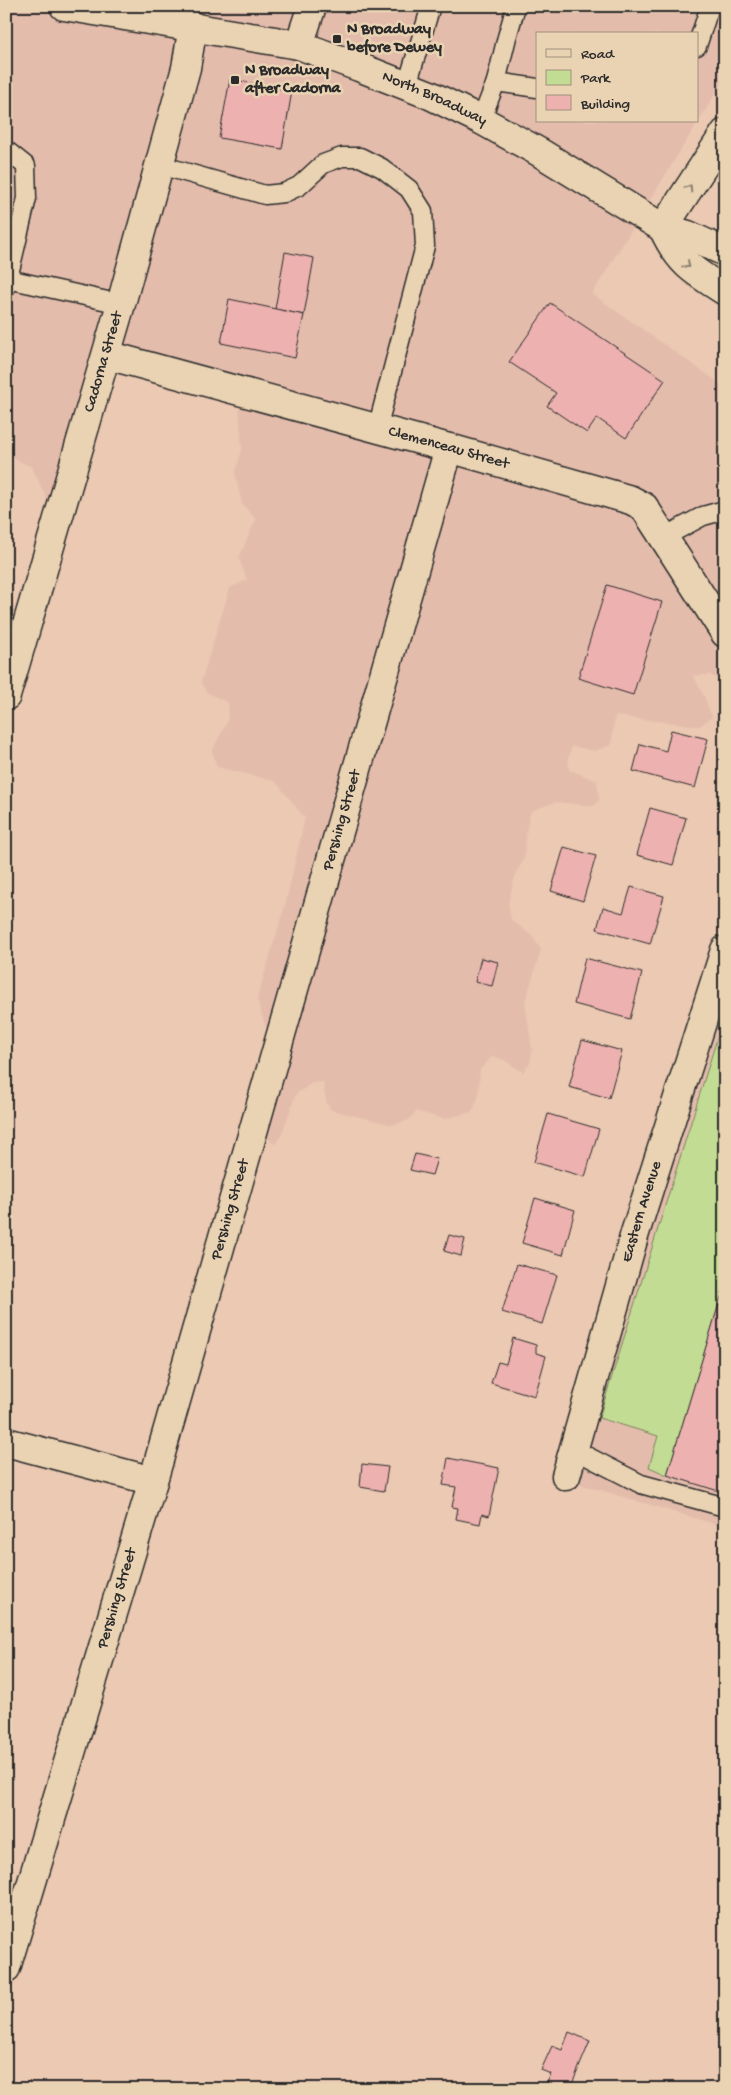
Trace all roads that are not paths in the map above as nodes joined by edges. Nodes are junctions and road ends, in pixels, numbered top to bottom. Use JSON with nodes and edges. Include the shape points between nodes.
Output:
{"nodes":[{"id":1,"x":64,"y":6,"type":"edge"},
{"id":2,"x":312,"y":6,"type":"edge"},
{"id":3,"x":431,"y":6,"type":"edge"},
{"id":4,"x":516,"y":6,"type":"edge"},
{"id":5,"x":710,"y":6,"type":"edge"},
{"id":6,"x":108,"y":10,"type":"edge"},
{"id":7,"x":193,"y":26,"type":"junction"},
{"id":8,"x":698,"y":43,"type":"edge"},
{"id":9,"x":299,"y":45,"type":"junction"},
{"id":10,"x":496,"y":82,"type":"junction"},
{"id":11,"x":407,"y":85,"type":"junction"},
{"id":12,"x":536,"y":88,"type":"edge"},
{"id":13,"x":481,"y":120,"type":"junction"},
{"id":14,"x":725,"y":133,"type":"edge"},
{"id":15,"x":6,"y":150,"type":"edge"},
{"id":16,"x":160,"y":165,"type":"junction"},
{"id":17,"x":663,"y":228,"type":"junction"},
{"id":18,"x":725,"y":252,"type":"edge"},
{"id":19,"x":7,"y":283,"type":"edge"},
{"id":20,"x":725,"y":291,"type":"edge"},
{"id":21,"x":121,"y":304,"type":"junction"},
{"id":22,"x":107,"y":355,"type":"junction"},
{"id":23,"x":377,"y":429,"type":"junction"},
{"id":24,"x":449,"y":448,"type":"junction"},
{"id":25,"x":725,"y":510,"type":"edge"},
{"id":26,"x":664,"y":538,"type":"junction"},
{"id":27,"x":725,"y":633,"type":"edge"},
{"id":28,"x":6,"y":696,"type":"edge"},
{"id":29,"x":725,"y":950,"type":"edge"},
{"id":30,"x":6,"y":1442,"type":"edge"},
{"id":31,"x":575,"y":1450,"type":"junction"},
{"id":32,"x":566,"y":1476,"type":"dead end"},
{"id":33,"x":153,"y":1481,"type":"junction"},
{"id":34,"x":725,"y":1506,"type":"edge"},
{"id":35,"x":6,"y":1968,"type":"edge"}],
"edges":[{"from":1,"to":6,"type":"street","name":"North Broadway"},
{"from":2,"to":9,"type":"street"},
{"from":3,"to":11,"type":"lane"},
{"from":4,"to":10,"type":"lane"},
{"from":5,"to":8,"type":"lane"},
{"from":6,"to":7,"type":"street","name":"North Broadway"},
{"from":7,"to":9,"type":"street","name":"North Broadway"},
{"from":7,"to":16,"type":"street","name":"Cadorna Street","via":[[186,68]]},
{"from":9,"to":11,"type":"street","name":"North Broadway"},
{"from":10,"to":12,"type":"lane"},
{"from":10,"to":13,"type":"lane"},
{"from":11,"to":13,"type":"street","name":"North Broadway"},
{"from":13,"to":17,"type":"street","name":"North Broadway"},
{"from":17,"to":14,"type":"street","one_way":true},
{"from":15,"to":19,"type":"lane","via":[[26,166],[27,198]]},
{"from":16,"to":21,"type":"street","name":"Cadorna Street"},
{"from":16,"to":23,"type":"lane","via":[[264,195],[299,186],[323,164],[342,157],[360,157],[409,188],[423,212],[425,246]]},
{"from":17,"to":18,"type":"street","name":"North Broadway"},
{"from":17,"to":20,"type":"street","one_way":true,"via":[[685,264]]},
{"from":19,"to":21,"type":"lane"},
{"from":21,"to":22,"type":"street","name":"Cadorna Street"},
{"from":22,"to":23,"type":"street","name":"Clemenceau Street"},
{"from":22,"to":28,"type":"street","name":"Cadorna Street"},
{"from":23,"to":24,"type":"street","name":"Clemenceau Street"},
{"from":24,"to":26,"type":"street","name":"Clemenceau Street","via":[[631,500],[644,507]]},
{"from":24,"to":33,"type":"street","name":"Pershing Street"},
{"from":25,"to":26,"type":"lane","via":[[703,516]]},
{"from":26,"to":27,"type":"street","name":"Clemenceau Street"},
{"from":29,"to":31,"type":"street","name":"Eastern Avenue","via":[[635,1233]]},
{"from":30,"to":33,"type":"street"},
{"from":31,"to":32,"type":"street","name":"Eastern Avenue"},
{"from":31,"to":34,"type":"lane","via":[[641,1484]]},
{"from":33,"to":35,"type":"street","name":"Pershing Street"}]}
